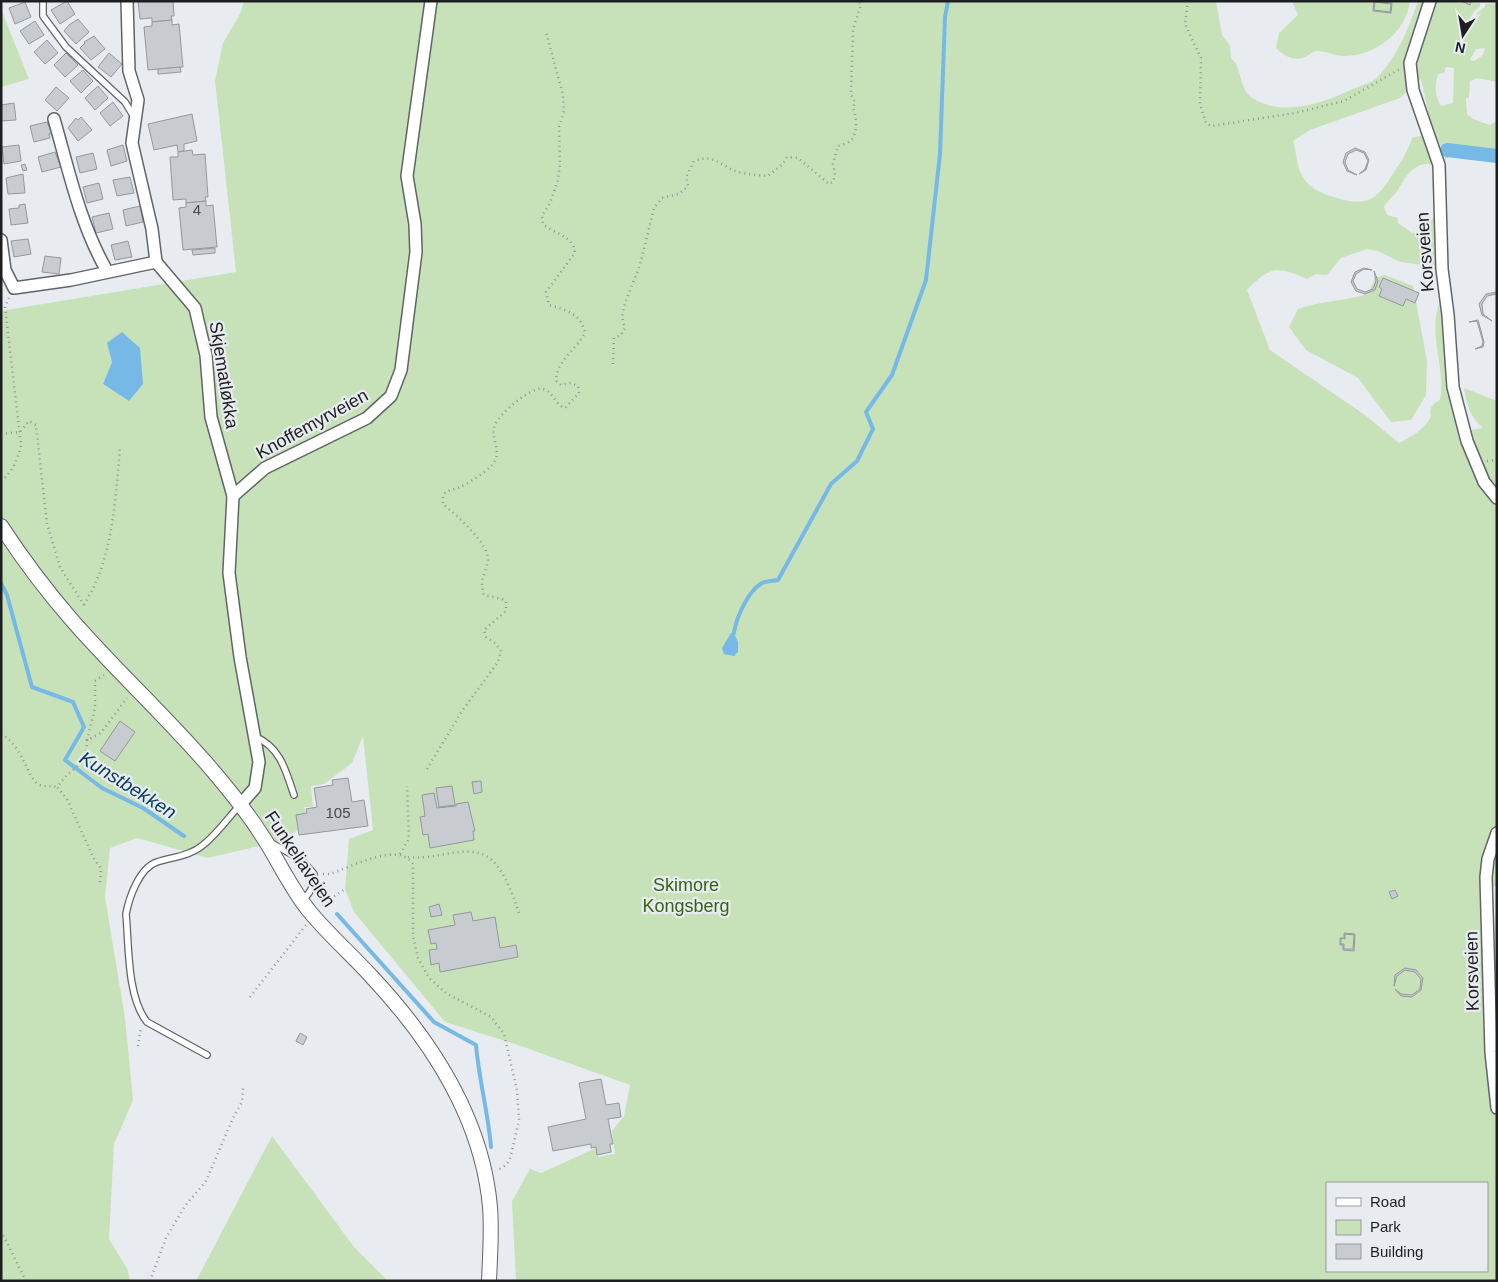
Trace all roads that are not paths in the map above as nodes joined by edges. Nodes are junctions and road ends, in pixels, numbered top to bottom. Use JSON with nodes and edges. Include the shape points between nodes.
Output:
{"nodes":[{"id":1,"x":43,"y":1,"type":"edge"},
{"id":2,"x":127,"y":1,"type":"edge"},
{"id":3,"x":431,"y":1,"type":"edge"},
{"id":4,"x":1430,"y":1,"type":"edge"},
{"id":5,"x":54,"y":119,"type":"dead end"},
{"id":6,"x":136,"y":121,"type":"junction"},
{"id":7,"x":1,"y":240,"type":"edge"},
{"id":8,"x":156,"y":262,"type":"junction"},
{"id":9,"x":107,"y":271,"type":"junction"},
{"id":10,"x":233,"y":496,"type":"junction"},
{"id":11,"x":1497,"y":498,"type":"edge"},
{"id":12,"x":1,"y":526,"type":"edge"},
{"id":13,"x":256,"y":737,"type":"junction"},
{"id":14,"x":294,"y":795,"type":"dead end"},
{"id":15,"x":240,"y":805,"type":"junction"},
{"id":16,"x":1497,"y":833,"type":"edge"},
{"id":17,"x":262,"y":834,"type":"junction"},
{"id":18,"x":302,"y":901,"type":"junction"},
{"id":19,"x":207,"y":1055,"type":"dead end"},
{"id":20,"x":1497,"y":1108,"type":"edge"},
{"id":21,"x":489,"y":1281,"type":"edge"}],
"edges":[{"from":1,"to":6,"type":"lane","via":[[43,16],[66,47],[125,102]]},
{"from":2,"to":6,"type":"street","via":[[129,70],[138,100]]},
{"from":3,"to":10,"type":"street","name":"Knoffemyrveien","via":[[406,176],[415,224],[416,252],[400,370],[391,396],[367,418],[265,468]]},
{"from":4,"to":11,"type":"street","name":"Korsveien","via":[[1410,63],[1413,90],[1439,165],[1442,269],[1453,387],[1467,441],[1484,482]]},
{"from":5,"to":9,"type":"street","via":[[81,217]]},
{"from":6,"to":8,"type":"street","via":[[132,142],[152,229]]},
{"from":7,"to":9,"type":"street","via":[[4,270],[14,288]]},
{"from":8,"to":9,"type":"street"},
{"from":8,"to":10,"type":"street","name":"Skjematløkka","via":[[195,308],[206,354],[211,417]]},
{"from":10,"to":13,"type":"street","via":[[229,573],[240,657]]},
{"from":12,"to":15,"type":"street","name":"Funkeliaveien","via":[[44,587],[115,667],[189,742]]},
{"from":13,"to":14,"type":"lane","via":[[266,742],[284,764]]},
{"from":13,"to":15,"type":"street","via":[[257,782]]},
{"from":15,"to":17,"type":"street","name":"Funkeliaveien"},
{"from":15,"to":19,"type":"lane","via":[[203,845],[186,855],[154,863],[142,875],[128,902],[126,914],[134,994],[140,1013],[147,1022]]},
{"from":16,"to":20,"type":"street","name":"Korsveien","via":[[1486,876],[1491,1052]]},
{"from":17,"to":18,"type":"street","name":"Funkeliaveien"},
{"from":17,"to":18,"type":"lane","via":[[278,848],[302,860],[314,874],[314,884]]},
{"from":18,"to":21,"type":"street","name":"Funkeliaveien","via":[[425,1039],[462,1105],[484,1172],[490,1206]]}]}
